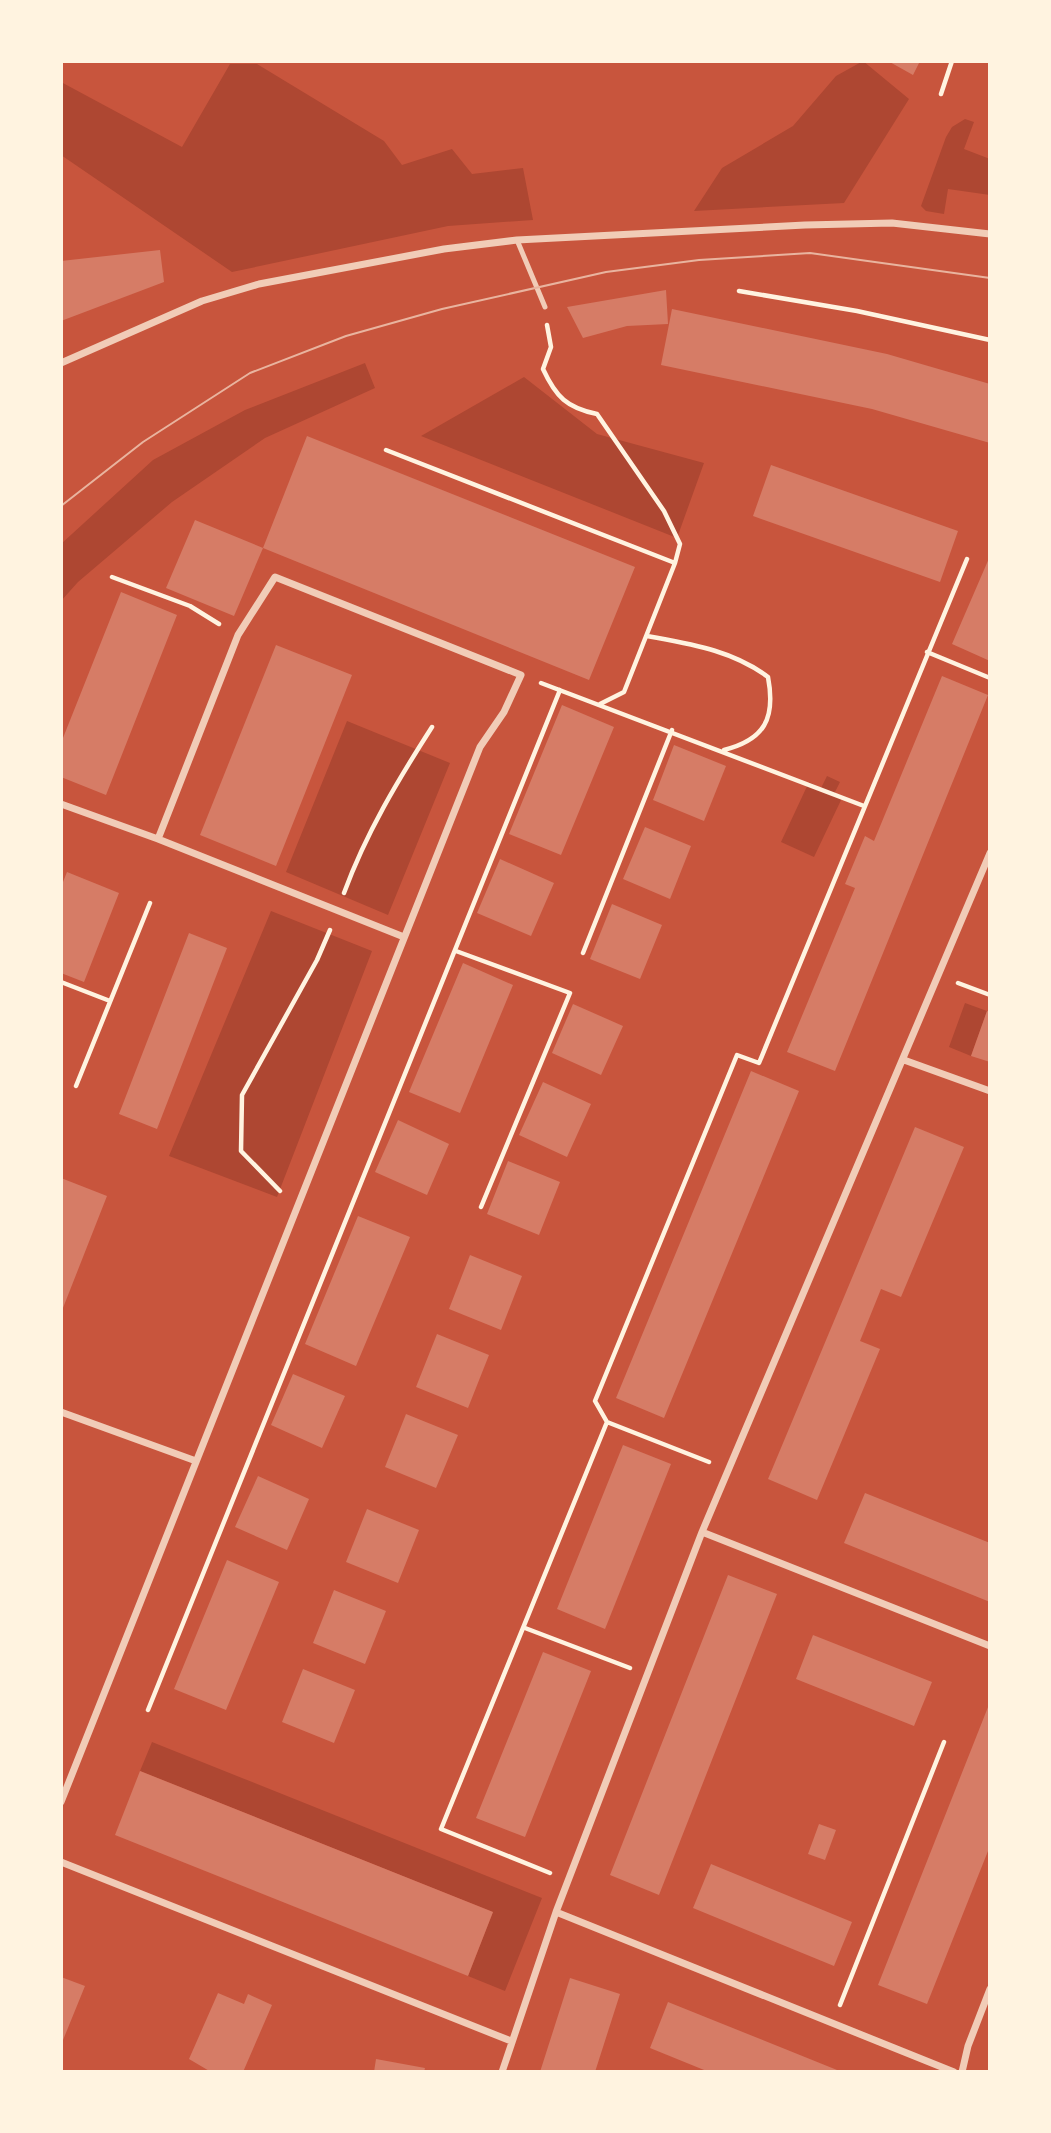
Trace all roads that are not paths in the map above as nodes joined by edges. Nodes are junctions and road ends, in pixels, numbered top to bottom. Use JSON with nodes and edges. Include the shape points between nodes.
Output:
{"nodes":[{"id":1,"x":990,"y":234,"type":"edge"},
{"id":2,"x":517,"y":240,"type":"junction"},
{"id":3,"x":545,"y":307,"type":"road end"},
{"id":4,"x":61,"y":363,"type":"edge"},
{"id":5,"x":61,"y":804,"type":"edge"},
{"id":6,"x":158,"y":839,"type":"junction"},
{"id":7,"x":990,"y":853,"type":"edge"},
{"id":8,"x":404,"y":937,"type":"junction"},
{"id":9,"x":904,"y":1060,"type":"junction"},
{"id":10,"x":990,"y":1091,"type":"edge"},
{"id":11,"x":61,"y":1412,"type":"edge"},
{"id":12,"x":197,"y":1461,"type":"junction"},
{"id":13,"x":702,"y":1532,"type":"junction"},
{"id":14,"x":990,"y":1646,"type":"edge"},
{"id":15,"x":61,"y":1802,"type":"edge"},
{"id":16,"x":61,"y":1861,"type":"edge"},
{"id":17,"x":556,"y":1912,"type":"junction"},
{"id":18,"x":990,"y":1989,"type":"edge"},
{"id":19,"x":511,"y":2041,"type":"junction"},
{"id":20,"x":502,"y":2072,"type":"edge"},
{"id":21,"x":954,"y":2072,"type":"edge"},
{"id":22,"x":962,"y":2072,"type":"edge"}],
"edges":[{"from":1,"to":2,"type":"street","via":[[892,223]]},
{"from":2,"to":3,"type":"lane"},
{"from":2,"to":4,"type":"street","via":[[443,249],[259,284],[202,301]]},
{"from":5,"to":6,"type":"street"},
{"from":6,"to":8,"type":"street"},
{"from":6,"to":8,"type":"street","via":[[238,635],[275,577],[521,675],[504,712],[480,747]]},
{"from":7,"to":9,"type":"street"},
{"from":8,"to":12,"type":"street"},
{"from":9,"to":10,"type":"street"},
{"from":9,"to":13,"type":"street"},
{"from":11,"to":12,"type":"street"},
{"from":12,"to":15,"type":"street"},
{"from":13,"to":14,"type":"street"},
{"from":13,"to":17,"type":"street"},
{"from":16,"to":19,"type":"street"},
{"from":17,"to":19,"type":"street"},
{"from":17,"to":21,"type":"street"},
{"from":18,"to":22,"type":"street"},
{"from":19,"to":20,"type":"street"}]}
